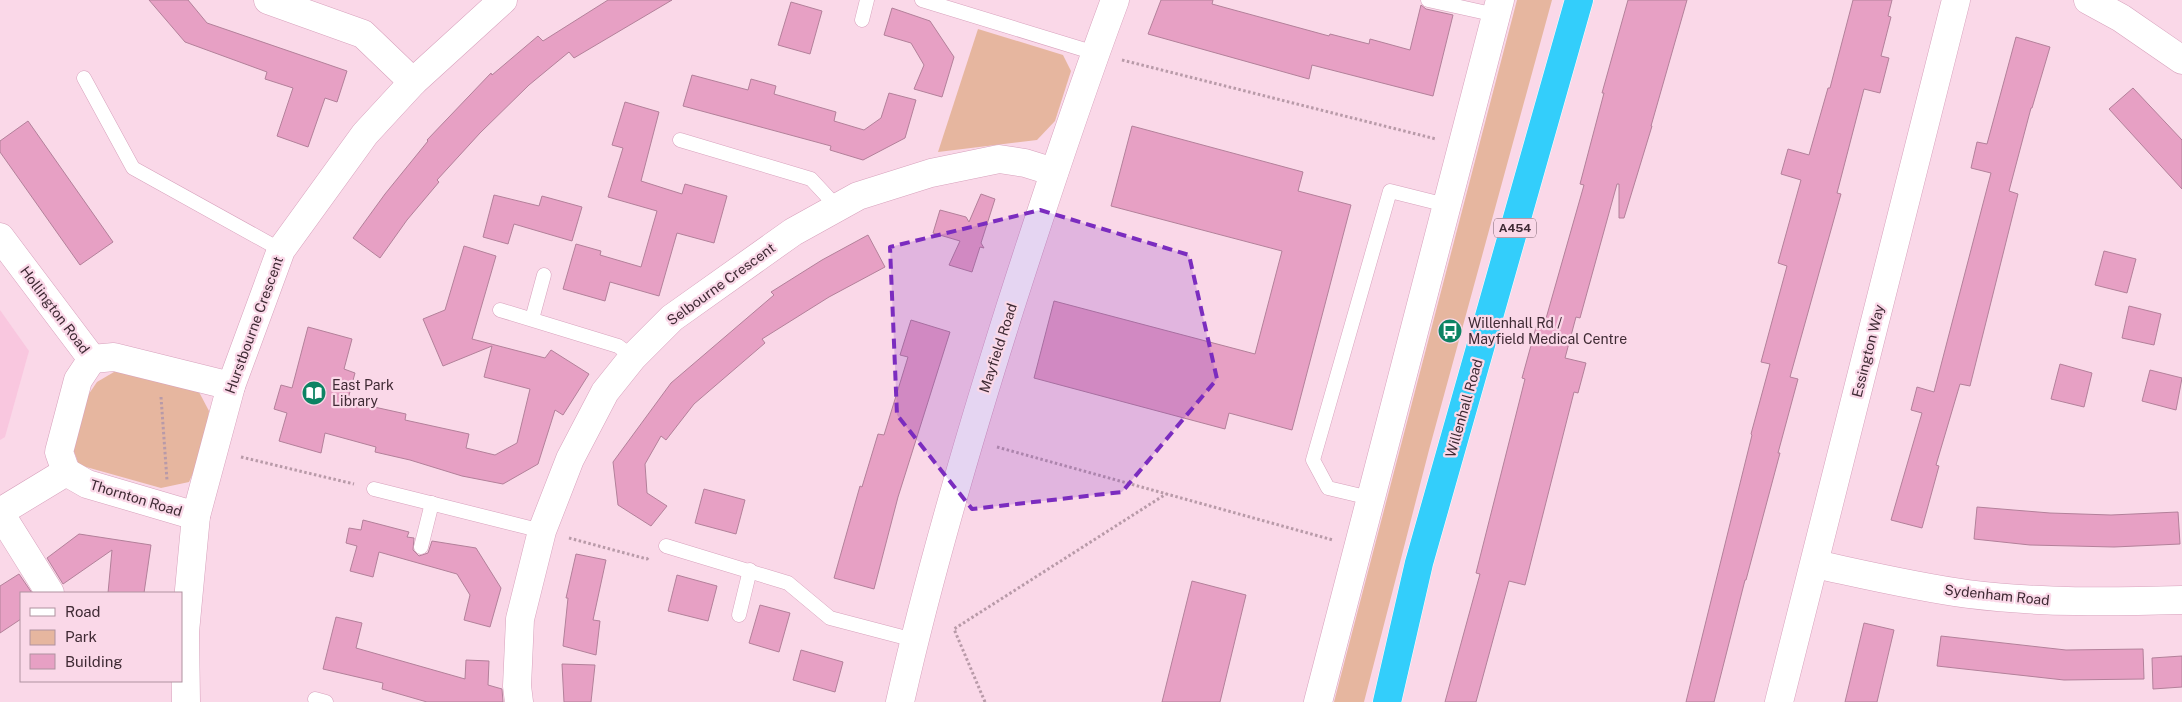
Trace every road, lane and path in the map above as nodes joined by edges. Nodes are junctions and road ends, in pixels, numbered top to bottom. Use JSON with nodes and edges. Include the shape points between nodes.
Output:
{"nodes":[{"id":1,"x":268,"y":0,"type":"edge"},
{"id":2,"x":503,"y":0,"type":"edge"},
{"id":3,"x":867,"y":0,"type":"edge"},
{"id":4,"x":922,"y":0,"type":"edge"},
{"id":5,"x":1115,"y":0,"type":"edge"},
{"id":6,"x":1428,"y":0,"type":"edge"},
{"id":7,"x":1579,"y":0,"type":"edge"},
{"id":8,"x":1956,"y":0,"type":"edge"},
{"id":9,"x":2088,"y":0,"type":"edge"},
{"id":10,"x":1498,"y":8,"type":"edge"},
{"id":11,"x":862,"y":20,"type":"dead end"},
{"id":12,"x":1095,"y":53,"type":"junction"},
{"id":13,"x":2182,"y":60,"type":"edge"},
{"id":14,"x":84,"y":78,"type":"dead end"},
{"id":15,"x":413,"y":82,"type":"junction"},
{"id":16,"x":680,"y":140,"type":"dead end"},
{"id":17,"x":1461,"y":145,"type":"junction"},
{"id":18,"x":1054,"y":172,"type":"junction"},
{"id":19,"x":1446,"y":205,"type":"junction"},
{"id":20,"x":837,"y":208,"type":"junction"},
{"id":21,"x":0,"y":237,"type":"edge"},
{"id":22,"x":281,"y":250,"type":"junction"},
{"id":23,"x":544,"y":275,"type":"dead end"},
{"id":24,"x":500,"y":310,"type":"dead end"},
{"id":25,"x":532,"y":319,"type":"junction"},
{"id":26,"x":633,"y":357,"type":"junction"},
{"id":27,"x":92,"y":359,"type":"junction"},
{"id":28,"x":159,"y":368,"type":"junction"},
{"id":29,"x":230,"y":386,"type":"junction"},
{"id":30,"x":969,"y":440,"type":"junction"},
{"id":31,"x":214,"y":451,"type":"junction"},
{"id":32,"x":66,"y":472,"type":"junction"},
{"id":33,"x":374,"y":489,"type":"joint"},
{"id":34,"x":1167,"y":493,"type":"junction"},
{"id":35,"x":1370,"y":498,"type":"junction"},
{"id":36,"x":432,"y":503,"type":"junction"},
{"id":37,"x":169,"y":508,"type":"junction"},
{"id":38,"x":0,"y":512,"type":"edge"},
{"id":39,"x":196,"y":516,"type":"junction"},
{"id":40,"x":542,"y":531,"type":"junction"},
{"id":41,"x":666,"y":546,"type":"joint"},
{"id":42,"x":1358,"y":546,"type":"junction"},
{"id":43,"x":421,"y":547,"type":"dead end"},
{"id":44,"x":1814,"y":564,"type":"junction"},
{"id":45,"x":750,"y":570,"type":"junction"},
{"id":46,"x":49,"y":592,"type":"edge"},
{"id":47,"x":2182,"y":600,"type":"edge"},
{"id":48,"x":739,"y":615,"type":"dead end"},
{"id":49,"x":914,"y":640,"type":"junction"},
{"id":50,"x":186,"y":702,"type":"edge"},
{"id":51,"x":519,"y":702,"type":"edge"},
{"id":52,"x":900,"y":702,"type":"edge"},
{"id":53,"x":985,"y":702,"type":"edge"},
{"id":54,"x":1318,"y":702,"type":"edge"},
{"id":55,"x":1387,"y":702,"type":"edge"},
{"id":56,"x":1779,"y":702,"type":"edge"}],
"edges":[{"from":1,"to":15,"type":"street","via":[[363,34]]},
{"from":2,"to":15,"type":"street","name":"Hurstbourne Crescent"},
{"from":3,"to":11,"type":"lane"},
{"from":4,"to":12,"type":"lane"},
{"from":5,"to":12,"type":"street","name":"Mayfield Road"},
{"from":6,"to":10,"type":"lane"},
{"from":7,"to":55,"type":"highway","name":"Willenhall Road","number":"A454","via":[[1419,563]]},
{"from":8,"to":44,"type":"street","name":"Essington Way"},
{"from":9,"to":13,"type":"street","via":[[2121,18]]},
{"from":10,"to":17,"type":"street"},
{"from":12,"to":17,"type":"path"},
{"from":12,"to":18,"type":"street","name":"Mayfield Road"},
{"from":14,"to":22,"type":"lane","via":[[133,168]]},
{"from":15,"to":22,"type":"street","name":"Hurstbourne Crescent","via":[[365,134]]},
{"from":16,"to":20,"type":"lane","via":[[811,179]]},
{"from":17,"to":19,"type":"street"},
{"from":18,"to":20,"type":"street","name":"Selbourne Crescent","via":[[1000,159],[931,173],[858,196]]},
{"from":18,"to":30,"type":"street","name":"Mayfield Road"},
{"from":19,"to":35,"type":"street"},
{"from":19,"to":35,"type":"lane","via":[[1390,191],[1314,460],[1328,488]]},
{"from":20,"to":26,"type":"street","name":"Selbourne Crescent","via":[[792,232],[672,318]]},
{"from":21,"to":27,"type":"street","name":"Hollington Road"},
{"from":22,"to":29,"type":"street","name":"Hurstbourne Crescent"},
{"from":23,"to":25,"type":"lane"},
{"from":24,"to":25,"type":"lane"},
{"from":25,"to":26,"type":"lane","via":[[618,346]]},
{"from":26,"to":40,"type":"street","name":"Selbourne Crescent","via":[[605,392],[570,459]]},
{"from":27,"to":28,"type":"street","name":"Hollington Road","via":[[114,357]]},
{"from":27,"to":32,"type":"street","name":"Hollington Road","via":[[78,380],[60,452]]},
{"from":28,"to":29,"type":"street","name":"Hollington Road"},
{"from":28,"to":37,"type":"path"},
{"from":29,"to":31,"type":"street","name":"Hurstbourne Crescent"},
{"from":30,"to":34,"type":"path"},
{"from":30,"to":49,"type":"street","name":"Mayfield Road"},
{"from":31,"to":33,"type":"path"},
{"from":31,"to":39,"type":"street","name":"Hurstbourne Crescent"},
{"from":32,"to":37,"type":"street","name":"Thornton Road","via":[[87,484]]},
{"from":32,"to":38,"type":"street"},
{"from":33,"to":36,"type":"lane"},
{"from":34,"to":42,"type":"path"},
{"from":34,"to":53,"type":"path","via":[[954,629]]},
{"from":35,"to":42,"type":"street"},
{"from":36,"to":40,"type":"lane"},
{"from":36,"to":43,"type":"lane"},
{"from":37,"to":39,"type":"street","name":"Thornton Road"},
{"from":38,"to":46,"type":"street"},
{"from":39,"to":50,"type":"street","name":"Hurstbourne Crescent","via":[[185,632]]},
{"from":40,"to":41,"type":"path","via":[[647,559]]},
{"from":40,"to":51,"type":"street","name":"Selbourne Crescent","via":[[520,619]]},
{"from":41,"to":45,"type":"lane"},
{"from":42,"to":54,"type":"street"},
{"from":44,"to":47,"type":"street","name":"Sydenham Road","via":[[1968,594],[2112,602]]},
{"from":44,"to":56,"type":"street","name":"Essington Way"},
{"from":45,"to":48,"type":"lane"},
{"from":45,"to":49,"type":"lane","via":[[788,583],[830,618]]},
{"from":49,"to":52,"type":"street","name":"Mayfield Road"}]}
